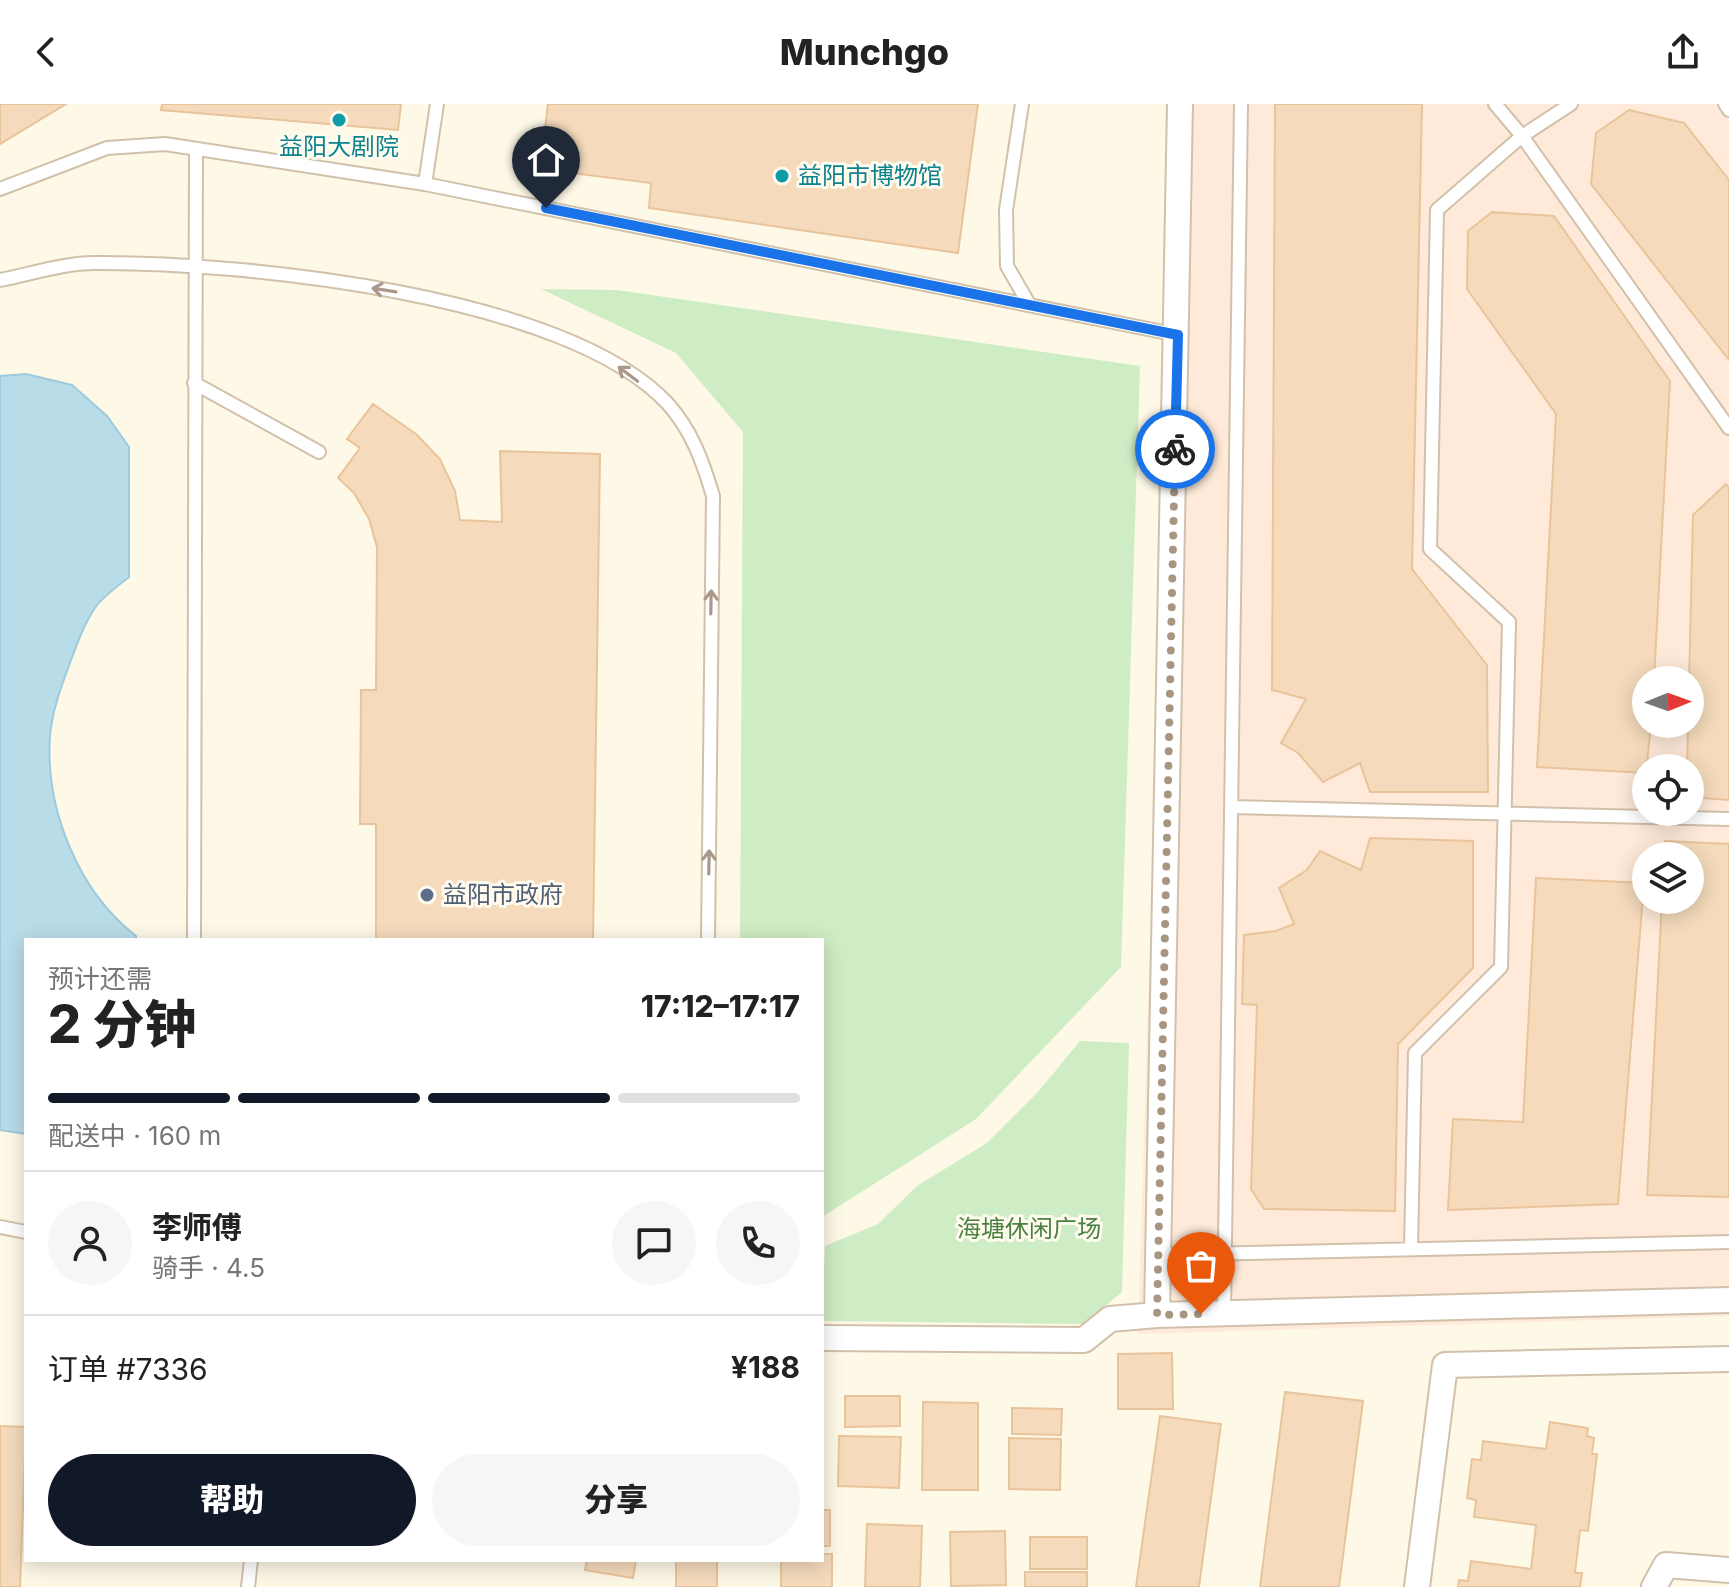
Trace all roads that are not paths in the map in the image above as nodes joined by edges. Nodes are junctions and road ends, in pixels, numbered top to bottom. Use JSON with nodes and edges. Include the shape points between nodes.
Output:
{"nodes":[{"id":1,"x":437,"y":104,"type":"edge"},
{"id":2,"x":1022,"y":104,"type":"edge"},
{"id":3,"x":1180,"y":104,"type":"edge"},
{"id":4,"x":1241,"y":104,"type":"edge"},
{"id":5,"x":1495,"y":104,"type":"edge"},
{"id":6,"x":1571,"y":104,"type":"edge"},
{"id":7,"x":1725,"y":104,"type":"edge"},
{"id":8,"x":1729,"y":110,"type":"edge"},
{"id":9,"x":1522,"y":136,"type":"junction"},
{"id":10,"x":196,"y":149,"type":"junction"},
{"id":11,"x":425,"y":184,"type":"junction"},
{"id":12,"x":0,"y":189,"type":"edge"},
{"id":13,"x":194,"y":266,"type":"junction"},
{"id":14,"x":0,"y":280,"type":"edge"},
{"id":15,"x":1029,"y":304,"type":"junction"},
{"id":16,"x":1178,"y":335,"type":"junction"},
{"id":17,"x":194,"y":383,"type":"junction"},
{"id":18,"x":1729,"y":428,"type":"edge"},
{"id":19,"x":319,"y":452,"type":"dead end"},
{"id":20,"x":1231,"y":807,"type":"junction"},
{"id":21,"x":1505,"y":814,"type":"junction"},
{"id":22,"x":1729,"y":819,"type":"edge"},
{"id":23,"x":194,"y":938,"type":"edge"},
{"id":24,"x":708,"y":938,"type":"edge"},
{"id":25,"x":0,"y":1227,"type":"edge"},
{"id":26,"x":24,"y":1232,"type":"edge"},
{"id":27,"x":1729,"y":1242,"type":"edge"},
{"id":28,"x":1411,"y":1249,"type":"junction"},
{"id":29,"x":1224,"y":1254,"type":"junction"},
{"id":30,"x":1159,"y":1255,"type":"junction"},
{"id":31,"x":1729,"y":1300,"type":"edge"},
{"id":32,"x":1224,"y":1313,"type":"junction"},
{"id":33,"x":1157,"y":1315,"type":"junction"},
{"id":34,"x":824,"y":1338,"type":"edge"},
{"id":35,"x":1729,"y":1359,"type":"edge"},
{"id":36,"x":251,"y":1562,"type":"edge"},
{"id":37,"x":1729,"y":1570,"type":"edge"},
{"id":38,"x":248,"y":1587,"type":"edge"},
{"id":39,"x":1417,"y":1587,"type":"edge"},
{"id":40,"x":1654,"y":1587,"type":"edge"}],
"edges":[{"from":1,"to":11,"type":"lane"},
{"from":2,"to":15,"type":"lane","via":[[1006,210],[1007,266]]},
{"from":3,"to":16,"type":"street"},
{"from":4,"to":20,"type":"lane"},
{"from":5,"to":9,"type":"lane"},
{"from":6,"to":9,"type":"lane"},
{"from":7,"to":8,"type":"lane"},
{"from":9,"to":18,"type":"lane"},
{"from":9,"to":21,"type":"lane","via":[[1437,210],[1430,549],[1509,622]]},
{"from":10,"to":11,"type":"lane"},
{"from":10,"to":12,"type":"lane","via":[[165,144],[107,148]]},
{"from":10,"to":13,"type":"lane"},
{"from":11,"to":15,"type":"lane"},
{"from":13,"to":14,"type":"lane","via":[[92,263]]},
{"from":13,"to":17,"type":"lane"},
{"from":24,"to":13,"type":"lane","one_way":true,"via":[[713,496],[699,450],[667,404],[608,359],[537,328],[423,296]]},
{"from":15,"to":16,"type":"lane"},
{"from":16,"to":30,"type":"street"},
{"from":17,"to":19,"type":"lane"},
{"from":17,"to":23,"type":"lane"},
{"from":20,"to":21,"type":"lane"},
{"from":20,"to":29,"type":"lane"},
{"from":21,"to":22,"type":"lane"},
{"from":21,"to":28,"type":"lane","via":[[1501,967],[1415,1053]]},
{"from":25,"to":26,"type":"lane"},
{"from":27,"to":28,"type":"lane"},
{"from":28,"to":29,"type":"lane"},
{"from":29,"to":30,"type":"lane"},
{"from":29,"to":32,"type":"lane"},
{"from":30,"to":33,"type":"street"},
{"from":31,"to":32,"type":"street"},
{"from":32,"to":33,"type":"street"},
{"from":33,"to":34,"type":"street","via":[[1110,1319],[1084,1340]]},
{"from":35,"to":39,"type":"street","via":[[1445,1365]]},
{"from":36,"to":38,"type":"lane"},
{"from":37,"to":40,"type":"street","via":[[1666,1565]]}]}
